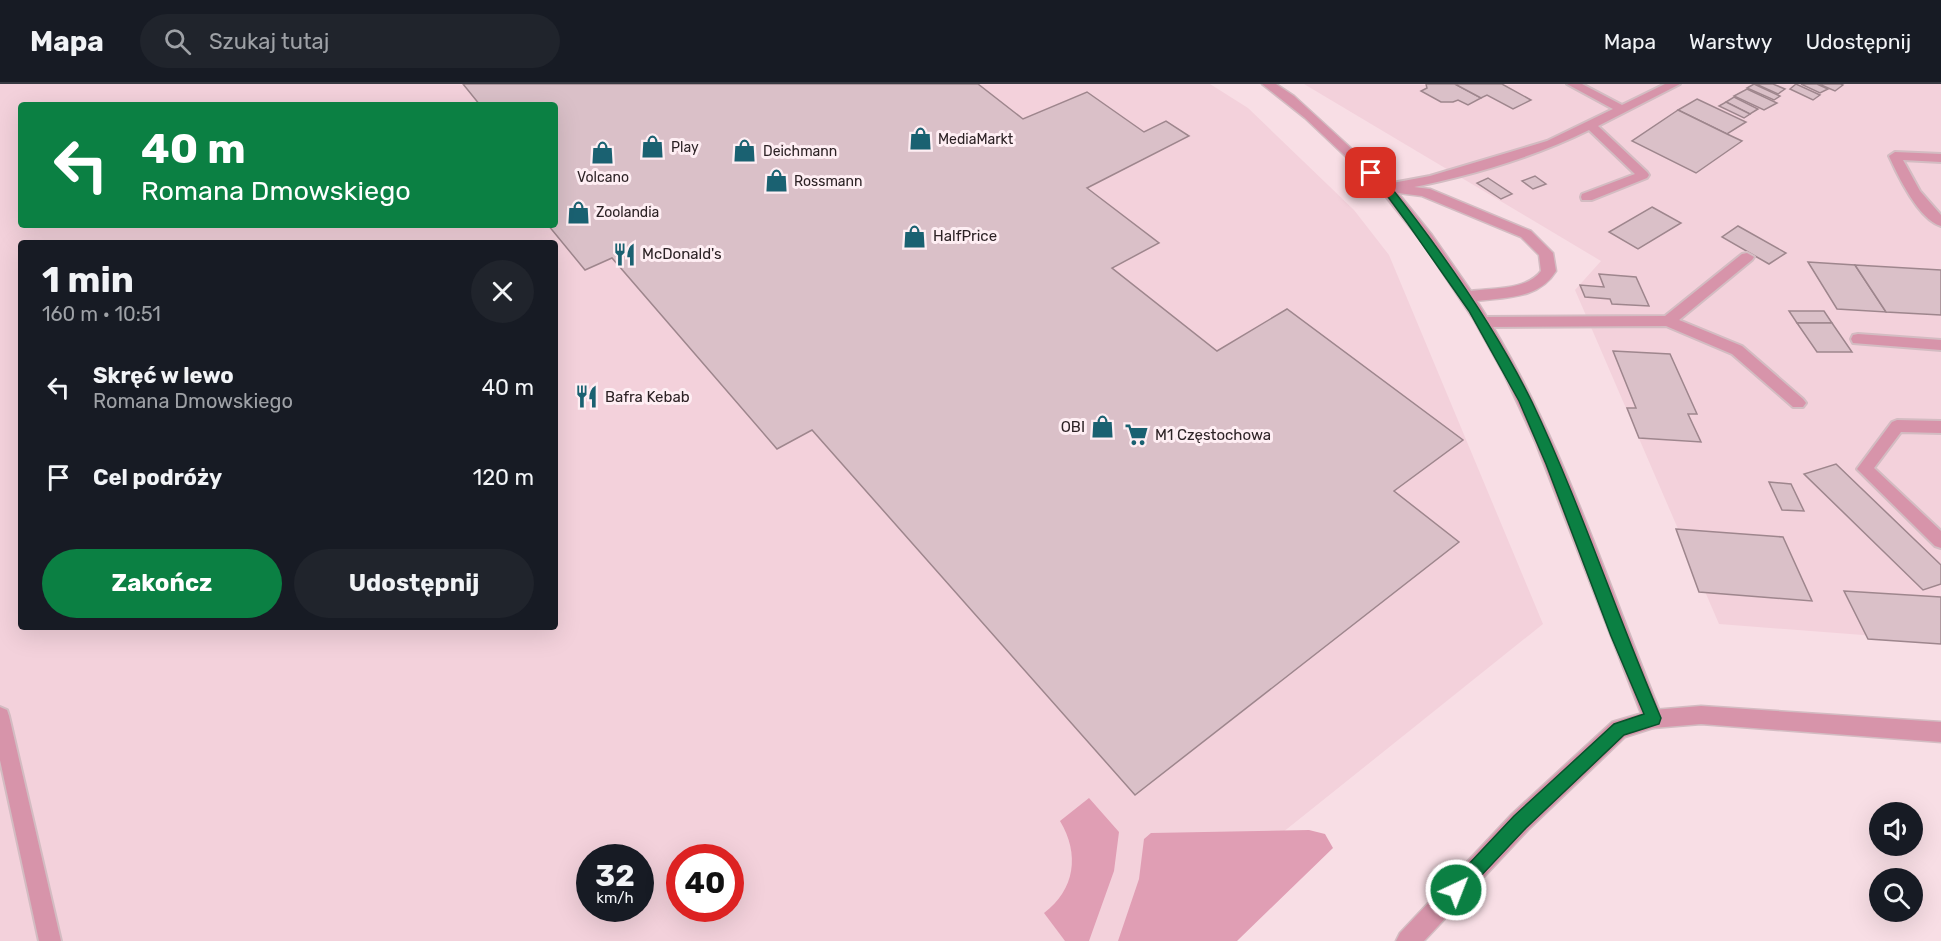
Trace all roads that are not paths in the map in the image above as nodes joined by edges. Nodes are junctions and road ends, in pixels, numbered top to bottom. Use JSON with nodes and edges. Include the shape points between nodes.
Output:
{"nodes":[{"id":1,"x":1268,"y":84,"type":"edge"},
{"id":2,"x":1573,"y":84,"type":"edge"},
{"id":3,"x":1674,"y":84,"type":"edge"},
{"id":4,"x":1622,"y":109,"type":"junction"},
{"id":5,"x":1590,"y":125,"type":"junction"},
{"id":6,"x":1941,"y":158,"type":"edge"},
{"id":7,"x":1386,"y":188,"type":"junction"},
{"id":8,"x":1587,"y":197,"type":"dead end"},
{"id":9,"x":1941,"y":222,"type":"edge"},
{"id":10,"x":1747,"y":257,"type":"dead end"},
{"id":11,"x":1466,"y":297,"type":"junction"},
{"id":12,"x":1668,"y":321,"type":"junction"},
{"id":13,"x":1483,"y":322,"type":"junction"},
{"id":14,"x":1858,"y":339,"type":"dead end"},
{"id":15,"x":1941,"y":345,"type":"edge"},
{"id":16,"x":1798,"y":403,"type":"dead end"},
{"id":17,"x":1941,"y":428,"type":"edge"},
{"id":18,"x":1941,"y":542,"type":"edge"},
{"id":19,"x":0,"y":716,"type":"edge"},
{"id":20,"x":1653,"y":718,"type":"junction"},
{"id":21,"x":1941,"y":732,"type":"edge"},
{"id":22,"x":50,"y":941,"type":"edge"},
{"id":23,"x":1408,"y":941,"type":"edge"}],
"edges":[{"from":1,"to":7,"type":"street","via":[[1313,118]]},
{"from":2,"to":4,"type":"lane"},
{"from":3,"to":4,"type":"lane"},
{"from":4,"to":5,"type":"lane"},
{"from":5,"to":7,"type":"lane","via":[[1551,144],[1432,180]]},
{"from":5,"to":8,"type":"lane","via":[[1643,175]]},
{"from":6,"to":9,"type":"lane","via":[[1895,156],[1926,210]]},
{"from":7,"to":11,"type":"street"},
{"from":7,"to":11,"type":"street","via":[[1425,192],[1448,201],[1527,234],[1546,253],[1549,271],[1541,282],[1521,290]]},
{"from":10,"to":12,"type":"lane"},
{"from":11,"to":13,"type":"street"},
{"from":12,"to":13,"type":"lane"},
{"from":12,"to":16,"type":"lane","via":[[1737,350]]},
{"from":13,"to":20,"type":"street","via":[[1548,453]]},
{"from":14,"to":15,"type":"lane"},
{"from":17,"to":18,"type":"lane","via":[[1897,426],[1865,469]]},
{"from":19,"to":22,"type":"lane"},
{"from":20,"to":21,"type":"street","via":[[1701,715]]},
{"from":20,"to":23,"type":"street","via":[[1619,729],[1520,822]]}]}
